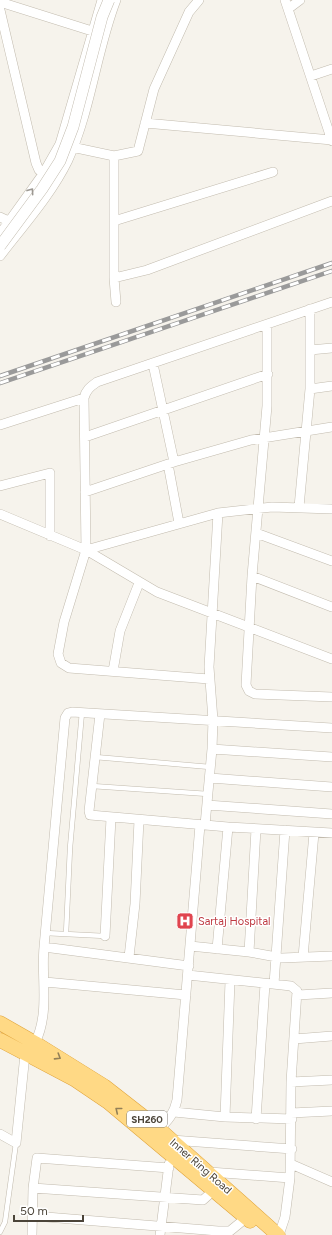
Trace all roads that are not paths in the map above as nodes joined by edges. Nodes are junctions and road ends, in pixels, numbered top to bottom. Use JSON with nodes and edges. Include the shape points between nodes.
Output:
{"nodes":[{"id":1,"x":102,"y":0,"type":"edge"},
{"id":2,"x":109,"y":0,"type":"edge"},
{"id":3,"x":116,"y":0,"type":"edge"},
{"id":4,"x":199,"y":0,"type":"edge"},
{"id":5,"x":300,"y":0,"type":"edge"},
{"id":6,"x":0,"y":2,"type":"edge"},
{"id":7,"x":287,"y":4,"type":"edge"},
{"id":8,"x":0,"y":10,"type":"edge"},
{"id":9,"x":92,"y":31,"type":"junction"},
{"id":10,"x":332,"y":69,"type":"edge"},
{"id":11,"x":311,"y":76,"type":"junction"},
{"id":12,"x":145,"y":124,"type":"junction"},
{"id":13,"x":332,"y":140,"type":"edge"},
{"id":14,"x":60,"y":144,"type":"junction"},
{"id":15,"x":72,"y":148,"type":"junction"},
{"id":16,"x":114,"y":156,"type":"junction"},
{"id":17,"x":273,"y":172,"type":"dead end"},
{"id":18,"x":43,"y":174,"type":"junction"},
{"id":19,"x":54,"y":183,"type":"junction"},
{"id":20,"x":332,"y":201,"type":"edge"},
{"id":21,"x":0,"y":218,"type":"edge"},
{"id":22,"x":10,"y":220,"type":"junction"},
{"id":23,"x":114,"y":222,"type":"junction"},
{"id":24,"x":21,"y":229,"type":"junction"},
{"id":25,"x":0,"y":234,"type":"edge"},
{"id":26,"x":0,"y":246,"type":"edge"},
{"id":27,"x":0,"y":256,"type":"edge"},
{"id":28,"x":114,"y":278,"type":"junction"},
{"id":29,"x":116,"y":302,"type":"dead end"},
{"id":30,"x":332,"y":302,"type":"edge"},
{"id":31,"x":310,"y":309,"type":"junction"},
{"id":32,"x":267,"y":325,"type":"junction"},
{"id":33,"x":332,"y":348,"type":"edge"},
{"id":34,"x":310,"y":350,"type":"junction"},
{"id":35,"x":153,"y":364,"type":"junction"},
{"id":36,"x":268,"y":374,"type":"junction"},
{"id":37,"x":332,"y":386,"type":"edge"},
{"id":38,"x":310,"y":389,"type":"junction"},
{"id":39,"x":84,"y":398,"type":"junction"},
{"id":40,"x":163,"y":411,"type":"junction"},
{"id":41,"x":0,"y":425,"type":"edge"},
{"id":42,"x":332,"y":427,"type":"edge"},
{"id":43,"x":307,"y":431,"type":"junction"},
{"id":44,"x":84,"y":437,"type":"junction"},
{"id":45,"x":264,"y":437,"type":"junction"},
{"id":46,"x":171,"y":463,"type":"junction"},
{"id":47,"x":0,"y":486,"type":"edge"},
{"id":48,"x":85,"y":492,"type":"junction"},
{"id":49,"x":299,"y":507,"type":"junction"},
{"id":50,"x":258,"y":508,"type":"junction"},
{"id":51,"x":332,"y":509,"type":"edge"},
{"id":52,"x":218,"y":513,"type":"junction"},
{"id":53,"x":0,"y":514,"type":"edge"},
{"id":54,"x":179,"y":524,"type":"junction"},
{"id":55,"x":256,"y":533,"type":"junction"},
{"id":56,"x":50,"y":536,"type":"junction"},
{"id":57,"x":86,"y":550,"type":"junction"},
{"id":58,"x":332,"y":560,"type":"edge"},
{"id":59,"x":252,"y":576,"type":"junction"},
{"id":60,"x":139,"y":583,"type":"junction"},
{"id":61,"x":332,"y":607,"type":"edge"},
{"id":62,"x":212,"y":613,"type":"junction"},
{"id":63,"x":249,"y":626,"type":"junction"},
{"id":64,"x":332,"y":659,"type":"edge"},
{"id":65,"x":113,"y":671,"type":"junction"},
{"id":66,"x":209,"y":679,"type":"junction"},
{"id":67,"x":332,"y":697,"type":"edge"},
{"id":68,"x":82,"y":712,"type":"junction"},
{"id":69,"x":100,"y":714,"type":"junction"},
{"id":70,"x":213,"y":720,"type":"junction"},
{"id":71,"x":332,"y":728,"type":"edge"},
{"id":72,"x":212,"y":750,"type":"junction"},
{"id":73,"x":332,"y":757,"type":"edge"},
{"id":74,"x":95,"y":758,"type":"junction"},
{"id":75,"x":210,"y":767,"type":"junction"},
{"id":76,"x":210,"y":778,"type":"junction"},
{"id":77,"x":92,"y":786,"type":"junction"},
{"id":78,"x":332,"y":787,"type":"edge"},
{"id":79,"x":208,"y":794,"type":"junction"},
{"id":80,"x":207,"y":805,"type":"junction"},
{"id":81,"x":332,"y":814,"type":"edge"},
{"id":82,"x":111,"y":818,"type":"junction"},
{"id":83,"x":138,"y":820,"type":"junction"},
{"id":84,"x":203,"y":825,"type":"junction"},
{"id":85,"x":228,"y":827,"type":"junction"},
{"id":86,"x":256,"y":829,"type":"junction"},
{"id":87,"x":285,"y":830,"type":"junction"},
{"id":88,"x":314,"y":833,"type":"junction"},
{"id":89,"x":332,"y":833,"type":"edge"},
{"id":90,"x":45,"y":933,"type":"junction"},
{"id":91,"x":66,"y":934,"type":"junction"},
{"id":92,"x":105,"y":936,"type":"joint"},
{"id":93,"x":190,"y":946,"type":"junction"},
{"id":94,"x":44,"y":947,"type":"junction"},
{"id":95,"x":217,"y":949,"type":"junction"},
{"id":96,"x":249,"y":952,"type":"junction"},
{"id":97,"x":332,"y":956,"type":"edge"},
{"id":98,"x":129,"y":957,"type":"junction"},
{"id":99,"x":276,"y":957,"type":"junction"},
{"id":100,"x":303,"y":957,"type":"junction"},
{"id":101,"x":188,"y":971,"type":"junction"},
{"id":102,"x":230,"y":981,"type":"junction"},
{"id":103,"x":45,"y":982,"type":"junction"},
{"id":104,"x":270,"y":984,"type":"junction"},
{"id":105,"x":332,"y":993,"type":"edge"},
{"id":106,"x":186,"y":995,"type":"junction"},
{"id":107,"x":298,"y":995,"type":"junction"},
{"id":108,"x":0,"y":1023,"type":"edge"},
{"id":109,"x":332,"y":1036,"type":"edge"},
{"id":110,"x":294,"y":1039,"type":"junction"},
{"id":111,"x":0,"y":1040,"type":"edge"},
{"id":112,"x":35,"y":1042,"type":"junction"},
{"id":113,"x":25,"y":1054,"type":"junction"},
{"id":114,"x":332,"y":1080,"type":"edge"},
{"id":115,"x":291,"y":1082,"type":"junction"},
{"id":116,"x":332,"y":1111,"type":"edge"},
{"id":117,"x":174,"y":1112,"type":"junction"},
{"id":118,"x":292,"y":1116,"type":"junction"},
{"id":119,"x":225,"y":1117,"type":"junction"},
{"id":120,"x":256,"y":1119,"type":"junction"},
{"id":121,"x":159,"y":1129,"type":"junction"},
{"id":122,"x":0,"y":1134,"type":"edge"},
{"id":123,"x":171,"y":1140,"type":"junction"},
{"id":124,"x":16,"y":1143,"type":"junction"},
{"id":125,"x":292,"y":1149,"type":"junction"},
{"id":126,"x":170,"y":1154,"type":"junction"},
{"id":127,"x":291,"y":1164,"type":"junction"},
{"id":128,"x":169,"y":1168,"type":"junction"},
{"id":129,"x":210,"y":1172,"type":"junction"},
{"id":130,"x":290,"y":1178,"type":"junction"},
{"id":131,"x":332,"y":1182,"type":"edge"},
{"id":132,"x":33,"y":1188,"type":"junction"},
{"id":133,"x":214,"y":1190,"type":"junction"},
{"id":134,"x":166,"y":1198,"type":"junction"},
{"id":135,"x":34,"y":1216,"type":"junction"},
{"id":136,"x":246,"y":1218,"type":"junction"},
{"id":137,"x":162,"y":1225,"type":"junction"},
{"id":138,"x":0,"y":1232,"type":"edge"},
{"id":139,"x":32,"y":1235,"type":"edge"},
{"id":140,"x":160,"y":1235,"type":"edge"},
{"id":141,"x":265,"y":1235,"type":"edge"},
{"id":142,"x":279,"y":1235,"type":"edge"}],
"edges":[{"from":1,"to":9,"type":"street"},
{"from":2,"to":26,"type":"street","bridge":true,"via":[[60,161]]},
{"from":3,"to":15,"type":"street"},
{"from":4,"to":12,"type":"street","via":[[189,12],[154,89]]},
{"from":5,"to":7,"type":"street"},
{"from":6,"to":9,"type":"street"},
{"from":7,"to":11,"type":"street"},
{"from":8,"to":18,"type":"street","via":[[36,163]]},
{"from":9,"to":14,"type":"street"},
{"from":10,"to":11,"type":"street"},
{"from":11,"to":13,"type":"street"},
{"from":12,"to":13,"type":"street"},
{"from":12,"to":16,"type":"street","via":[[138,151]]},
{"from":14,"to":15,"type":"street"},
{"from":14,"to":18,"type":"street"},
{"from":15,"to":16,"type":"street"},
{"from":15,"to":19,"type":"street"},
{"from":16,"to":23,"type":"street"},
{"from":17,"to":23,"type":"street"},
{"from":18,"to":19,"type":"street"},
{"from":22,"to":18,"type":"street","one_way":true},
{"from":19,"to":24,"type":"street"},
{"from":20,"to":28,"type":"street","via":[[147,270]]},
{"from":21,"to":22,"type":"street"},
{"from":22,"to":24,"type":"street"},
{"from":22,"to":25,"type":"street"},
{"from":23,"to":28,"type":"street"},
{"from":24,"to":27,"type":"street"},
{"from":28,"to":29,"type":"street"},
{"from":30,"to":31,"type":"street"},
{"from":31,"to":32,"type":"street"},
{"from":31,"to":34,"type":"street"},
{"from":32,"to":35,"type":"street"},
{"from":32,"to":36,"type":"street"},
{"from":33,"to":34,"type":"street"},
{"from":34,"to":38,"type":"street"},
{"from":35,"to":39,"type":"street","via":[[97,382],[90,386]]},
{"from":35,"to":40,"type":"street"},
{"from":36,"to":40,"type":"street"},
{"from":36,"to":45,"type":"street"},
{"from":37,"to":38,"type":"street"},
{"from":38,"to":43,"type":"street"},
{"from":39,"to":41,"type":"street"},
{"from":39,"to":44,"type":"street"},
{"from":40,"to":44,"type":"street"},
{"from":40,"to":46,"type":"street"},
{"from":42,"to":43,"type":"street"},
{"from":43,"to":45,"type":"street"},
{"from":43,"to":49,"type":"street"},
{"from":44,"to":48,"type":"street"},
{"from":45,"to":46,"type":"street"},
{"from":45,"to":50,"type":"street"},
{"from":46,"to":48,"type":"street"},
{"from":46,"to":54,"type":"street"},
{"from":47,"to":56,"type":"street","via":[[50,473]]},
{"from":48,"to":57,"type":"street"},
{"from":49,"to":50,"type":"street"},
{"from":49,"to":51,"type":"street"},
{"from":50,"to":52,"type":"street"},
{"from":50,"to":55,"type":"street"},
{"from":52,"to":54,"type":"street"},
{"from":52,"to":62,"type":"street"},
{"from":53,"to":56,"type":"street"},
{"from":54,"to":57,"type":"street"},
{"from":55,"to":58,"type":"street"},
{"from":55,"to":59,"type":"street"},
{"from":56,"to":57,"type":"street"},
{"from":57,"to":60,"type":"street"},
{"from":57,"to":65,"type":"street","via":[[64,622],[58,654],[61,663],[69,668]]},
{"from":59,"to":61,"type":"street"},
{"from":59,"to":63,"type":"street"},
{"from":60,"to":62,"type":"street"},
{"from":60,"to":65,"type":"street","via":[[120,631]]},
{"from":62,"to":63,"type":"street"},
{"from":62,"to":66,"type":"street"},
{"from":63,"to":64,"type":"street"},
{"from":63,"to":67,"type":"street","via":[[246,685],[249,691],[255,694]]},
{"from":65,"to":66,"type":"street"},
{"from":66,"to":70,"type":"street"},
{"from":68,"to":69,"type":"street"},
{"from":68,"to":90,"type":"street","via":[[68,713],[65,718]]},
{"from":68,"to":91,"type":"lane","via":[[70,848]]},
{"from":69,"to":70,"type":"street"},
{"from":69,"to":74,"type":"street"},
{"from":70,"to":71,"type":"street"},
{"from":70,"to":72,"type":"street"},
{"from":72,"to":73,"type":"street"},
{"from":72,"to":75,"type":"street"},
{"from":74,"to":75,"type":"lane"},
{"from":74,"to":77,"type":"street"},
{"from":75,"to":76,"type":"street"},
{"from":76,"to":78,"type":"street"},
{"from":76,"to":79,"type":"street"},
{"from":77,"to":79,"type":"lane"},
{"from":77,"to":82,"type":"street","via":[[90,815]]},
{"from":79,"to":80,"type":"street"},
{"from":80,"to":81,"type":"street"},
{"from":80,"to":84,"type":"street"},
{"from":82,"to":83,"type":"street"},
{"from":82,"to":92,"type":"street"},
{"from":83,"to":84,"type":"street"},
{"from":83,"to":98,"type":"street","via":[[135,904]]},
{"from":84,"to":85,"type":"street"},
{"from":84,"to":93,"type":"street"},
{"from":85,"to":86,"type":"street"},
{"from":85,"to":95,"type":"street"},
{"from":86,"to":87,"type":"street"},
{"from":86,"to":96,"type":"street"},
{"from":87,"to":88,"type":"street"},
{"from":87,"to":99,"type":"street"},
{"from":88,"to":89,"type":"street"},
{"from":88,"to":100,"type":"street"},
{"from":90,"to":91,"type":"lane"},
{"from":90,"to":94,"type":"street"},
{"from":91,"to":92,"type":"lane"},
{"from":93,"to":95,"type":"street"},
{"from":93,"to":101,"type":"street"},
{"from":94,"to":98,"type":"street"},
{"from":94,"to":103,"type":"street"},
{"from":95,"to":96,"type":"street"},
{"from":96,"to":99,"type":"street"},
{"from":97,"to":100,"type":"street"},
{"from":98,"to":101,"type":"street"},
{"from":99,"to":100,"type":"street"},
{"from":99,"to":104,"type":"street"},
{"from":101,"to":102,"type":"street"},
{"from":101,"to":106,"type":"street"},
{"from":102,"to":104,"type":"street"},
{"from":102,"to":119,"type":"street"},
{"from":103,"to":106,"type":"street"},
{"from":103,"to":112,"type":"street","via":[[42,1026]]},
{"from":104,"to":107,"type":"street","via":[[291,986]]},
{"from":104,"to":120,"type":"street"},
{"from":105,"to":107,"type":"street"},
{"from":106,"to":117,"type":"street"},
{"from":107,"to":110,"type":"street"},
{"from":108,"to":112,"type":"highway","name":"Inner Ring Road","number":"SH260"},
{"from":109,"to":110,"type":"street"},
{"from":110,"to":115,"type":"street"},
{"from":111,"to":113,"type":"highway","name":"Inner Ring Road"},
{"from":112,"to":121,"type":"highway","name":"Inner Ring Road","number":"SH260","one_way":true,"via":[[104,1086]]},
{"from":113,"to":124,"type":"street"},
{"from":126,"to":113,"type":"highway","name":"Inner Ring Road","one_way":true,"via":[[108,1102],[74,1079]]},
{"from":114,"to":115,"type":"street"},
{"from":115,"to":118,"type":"street"},
{"from":116,"to":118,"type":"street"},
{"from":117,"to":119,"type":"street"},
{"from":117,"to":121,"type":"street"},
{"from":118,"to":120,"type":"street"},
{"from":118,"to":125,"type":"street"},
{"from":119,"to":120,"type":"street"},
{"from":121,"to":123,"type":"highway","name":"Inner Ring Road","number":"SH260"},
{"from":122,"to":124,"type":"street"},
{"from":123,"to":125,"type":"street"},
{"from":123,"to":129,"type":"highway","name":"Inner Ring Road","number":"SH260"},
{"from":124,"to":138,"type":"lane","via":[[5,1222]]},
{"from":125,"to":127,"type":"street"},
{"from":126,"to":128,"type":"street"},
{"from":126,"to":133,"type":"highway","name":"Inner Ring Road"},
{"from":127,"to":130,"type":"street"},
{"from":127,"to":131,"type":"street"},
{"from":128,"to":132,"type":"street","via":[[37,1158]]},
{"from":128,"to":134,"type":"street"},
{"from":129,"to":130,"type":"street"},
{"from":129,"to":142,"type":"highway","name":"Inner Ring Road","number":"SH260"},
{"from":130,"to":142,"type":"street","via":[[288,1202]]},
{"from":132,"to":134,"type":"street"},
{"from":132,"to":135,"type":"street"},
{"from":133,"to":134,"type":"street","via":[[204,1200]]},
{"from":133,"to":136,"type":"highway","name":"Inner Ring Road"},
{"from":134,"to":137,"type":"street"},
{"from":135,"to":137,"type":"street"},
{"from":135,"to":139,"type":"street","via":[[31,1222]]},
{"from":136,"to":137,"type":"street","via":[[230,1231]]},
{"from":136,"to":141,"type":"highway","name":"Inner Ring Road"},
{"from":137,"to":140,"type":"street"}]}
